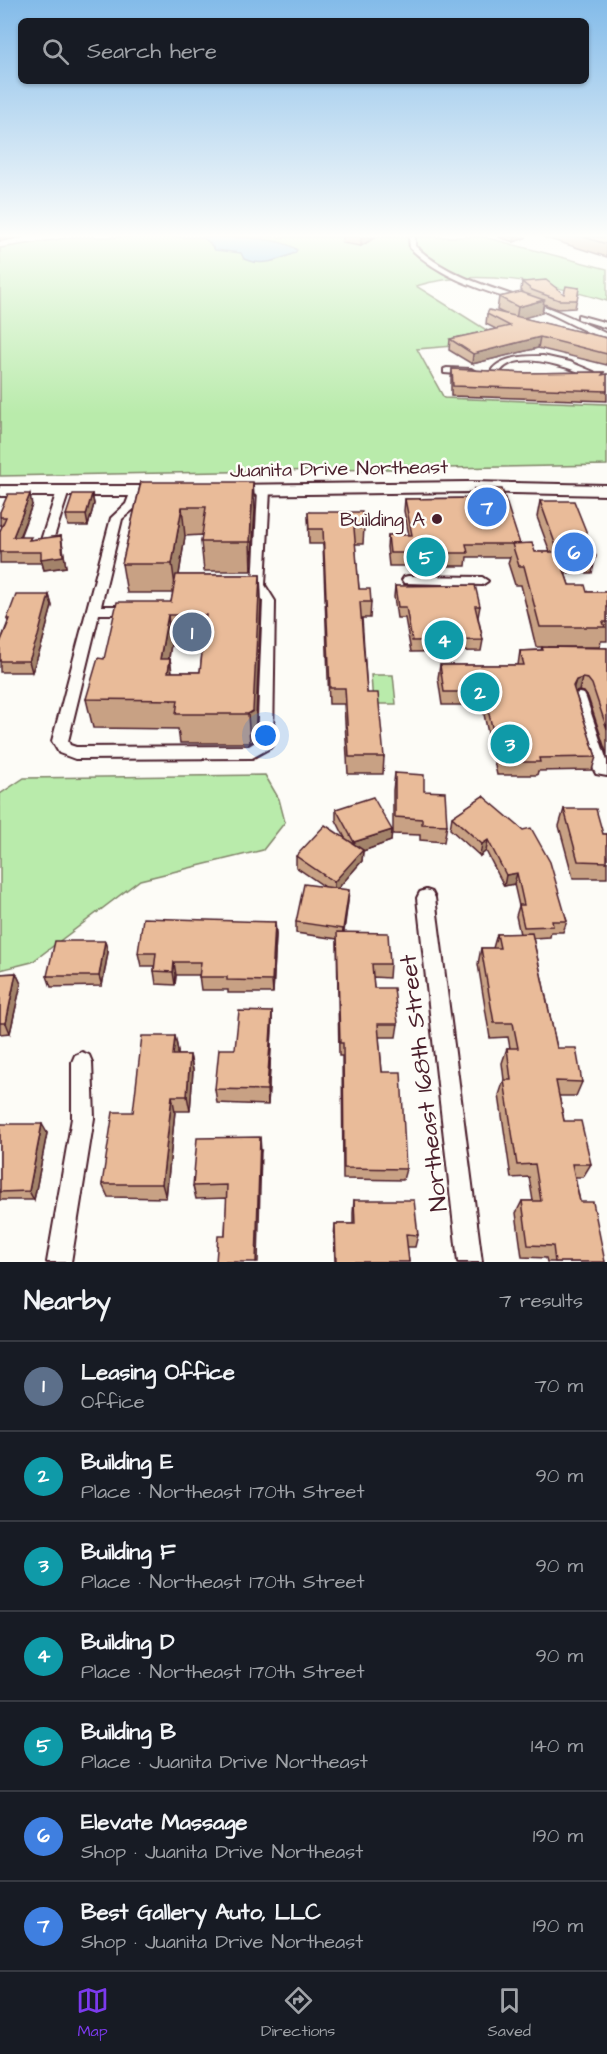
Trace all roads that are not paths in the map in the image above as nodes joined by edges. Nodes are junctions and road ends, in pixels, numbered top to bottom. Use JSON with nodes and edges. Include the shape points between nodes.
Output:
{"nodes":[{"id":1,"x":508,"y":296,"type":"edge"},
{"id":2,"x":561,"y":316,"type":"junction"},
{"id":3,"x":607,"y":326,"type":"edge"},
{"id":4,"x":607,"y":337,"type":"edge"},
{"id":5,"x":447,"y":371,"type":"dead end"},
{"id":6,"x":495,"y":374,"type":"junction"},
{"id":7,"x":508,"y":374,"type":"edge"},
{"id":8,"x":571,"y":375,"type":"edge"},
{"id":9,"x":137,"y":490,"type":"junction"},
{"id":10,"x":183,"y":490,"type":"edge"},
{"id":11,"x":218,"y":490,"type":"edge"},
{"id":12,"x":264,"y":490,"type":"junction"},
{"id":13,"x":607,"y":490,"type":"edge"},
{"id":14,"x":0,"y":491,"type":"edge"},
{"id":15,"x":63,"y":491,"type":"junction"},
{"id":16,"x":46,"y":543,"type":"edge"},
{"id":17,"x":408,"y":580,"type":"dead end"},
{"id":18,"x":482,"y":580,"type":"dead end"},
{"id":19,"x":94,"y":610,"type":"junction"},
{"id":20,"x":147,"y":610,"type":"edge"},
{"id":21,"x":579,"y":698,"type":"edge"},
{"id":22,"x":605,"y":770,"type":"edge"},
{"id":23,"x":426,"y":898,"type":"dead end"},
{"id":24,"x":82,"y":1062,"type":"dead end"},
{"id":25,"x":59,"y":1262,"type":"edge"},
{"id":26,"x":470,"y":1262,"type":"edge"}],
"edges":[{"from":1,"to":2,"type":"street"},
{"from":2,"to":3,"type":"street","via":[[578,316]]},
{"from":2,"to":4,"type":"street"},
{"from":5,"to":6,"type":"street"},
{"from":6,"to":7,"type":"street"},
{"from":6,"to":8,"type":"street","via":[[503,364],[537,357],[594,373]]},
{"from":9,"to":10,"type":"main road"},
{"from":9,"to":15,"type":"main road"},
{"from":9,"to":19,"type":"street","via":[[131,506],[117,518]]},
{"from":11,"to":12,"type":"main road","name":"Juanita Drive Northeast"},
{"from":12,"to":13,"type":"main road","name":"Juanita Drive Northeast"},
{"from":12,"to":19,"type":"street","via":[[253,585],[269,601],[265,744],[252,752],[75,753],[64,749],[60,741]]},
{"from":14,"to":15,"type":"main road"},
{"from":15,"to":16,"type":"street"},
{"from":17,"to":18,"type":"street"},
{"from":19,"to":20,"type":"street"},
{"from":21,"to":22,"type":"street"},
{"from":23,"to":26,"type":"street","name":"Northeast 168th Street"},
{"from":24,"to":25,"type":"street","via":[[83,1118]]}]}
